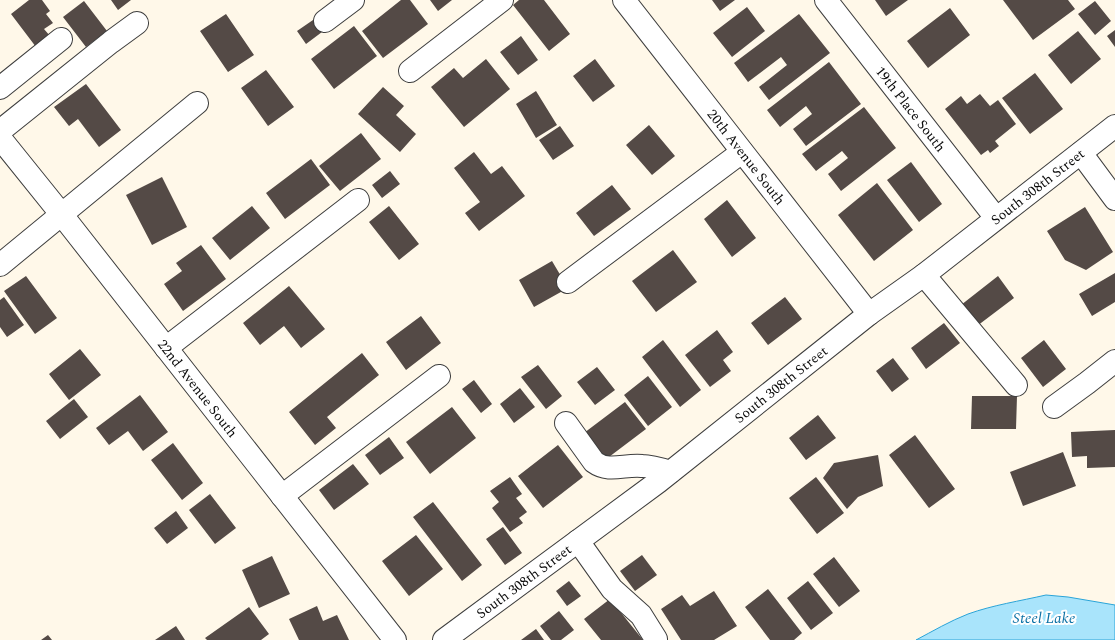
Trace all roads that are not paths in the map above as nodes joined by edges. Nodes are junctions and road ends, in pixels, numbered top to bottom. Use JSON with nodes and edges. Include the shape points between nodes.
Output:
{"nodes":[{"id":1,"x":353,"y":0,"type":"edge"},
{"id":2,"x":502,"y":0,"type":"edge"},
{"id":3,"x":624,"y":0,"type":"edge"},
{"id":4,"x":826,"y":0,"type":"edge"},
{"id":5,"x":325,"y":21,"type":"dead end"},
{"id":6,"x":137,"y":23,"type":"dead end"},
{"id":7,"x":61,"y":39,"type":"dead end"},
{"id":8,"x":410,"y":71,"type":"dead end"},
{"id":9,"x":0,"y":88,"type":"edge"},
{"id":10,"x":197,"y":104,"type":"dead end"},
{"id":11,"x":1115,"y":126,"type":"edge"},
{"id":12,"x":0,"y":131,"type":"edge"},
{"id":13,"x":0,"y":138,"type":"edge"},
{"id":14,"x":742,"y":152,"type":"junction"},
{"id":15,"x":1081,"y":153,"type":"junction"},
{"id":16,"x":1115,"y":199,"type":"edge"},
{"id":17,"x":358,"y":200,"type":"dead end"},
{"id":18,"x":62,"y":215,"type":"junction"},
{"id":19,"x":996,"y":218,"type":"junction"},
{"id":20,"x":0,"y":265,"type":"edge"},
{"id":21,"x":924,"y":275,"type":"junction"},
{"id":22,"x":568,"y":282,"type":"dead end"},
{"id":23,"x":869,"y":314,"type":"junction"},
{"id":24,"x":166,"y":348,"type":"junction"},
{"id":25,"x":1115,"y":361,"type":"edge"},
{"id":26,"x":439,"y":376,"type":"dead end"},
{"id":27,"x":1016,"y":385,"type":"dead end"},
{"id":28,"x":1054,"y":407,"type":"dead end"},
{"id":29,"x":566,"y":423,"type":"dead end"},
{"id":30,"x":670,"y":472,"type":"junction"},
{"id":31,"x":282,"y":496,"type":"junction"},
{"id":32,"x":578,"y":541,"type":"junction"},
{"id":33,"x":656,"y":639,"type":"dead end"},
{"id":34,"x":395,"y":640,"type":"edge"},
{"id":35,"x":444,"y":640,"type":"edge"}],
"edges":[{"from":1,"to":5,"type":"street"},
{"from":2,"to":8,"type":"street"},
{"from":3,"to":14,"type":"street","name":"20th Avenue South"},
{"from":4,"to":19,"type":"street","name":"19th Place South"},
{"from":6,"to":12,"type":"street"},
{"from":7,"to":9,"type":"street"},
{"from":10,"to":18,"type":"street"},
{"from":11,"to":15,"type":"street","name":"South 308th Street"},
{"from":13,"to":18,"type":"street","name":"22nd Avenue South"},
{"from":14,"to":22,"type":"street"},
{"from":14,"to":23,"type":"street","name":"20th Avenue South"},
{"from":15,"to":16,"type":"street"},
{"from":15,"to":19,"type":"street","name":"South 308th Street"},
{"from":17,"to":24,"type":"street"},
{"from":18,"to":20,"type":"street"},
{"from":18,"to":24,"type":"street","name":"22nd Avenue South"},
{"from":19,"to":21,"type":"street","name":"South 308th Street"},
{"from":21,"to":23,"type":"street","name":"South 308th Street"},
{"from":21,"to":27,"type":"street"},
{"from":23,"to":30,"type":"street","name":"South 308th Street"},
{"from":24,"to":31,"type":"street","name":"22nd Avenue South"},
{"from":25,"to":28,"type":"street"},
{"from":26,"to":31,"type":"street"},
{"from":29,"to":30,"type":"street","via":[[599,466],[610,468],[640,465]]},
{"from":30,"to":32,"type":"street","name":"South 308th Street"},
{"from":31,"to":34,"type":"street","name":"22nd Avenue South"},
{"from":32,"to":33,"type":"street","via":[[612,589],[641,615]]},
{"from":32,"to":35,"type":"street","name":"South 308th Street"}]}
